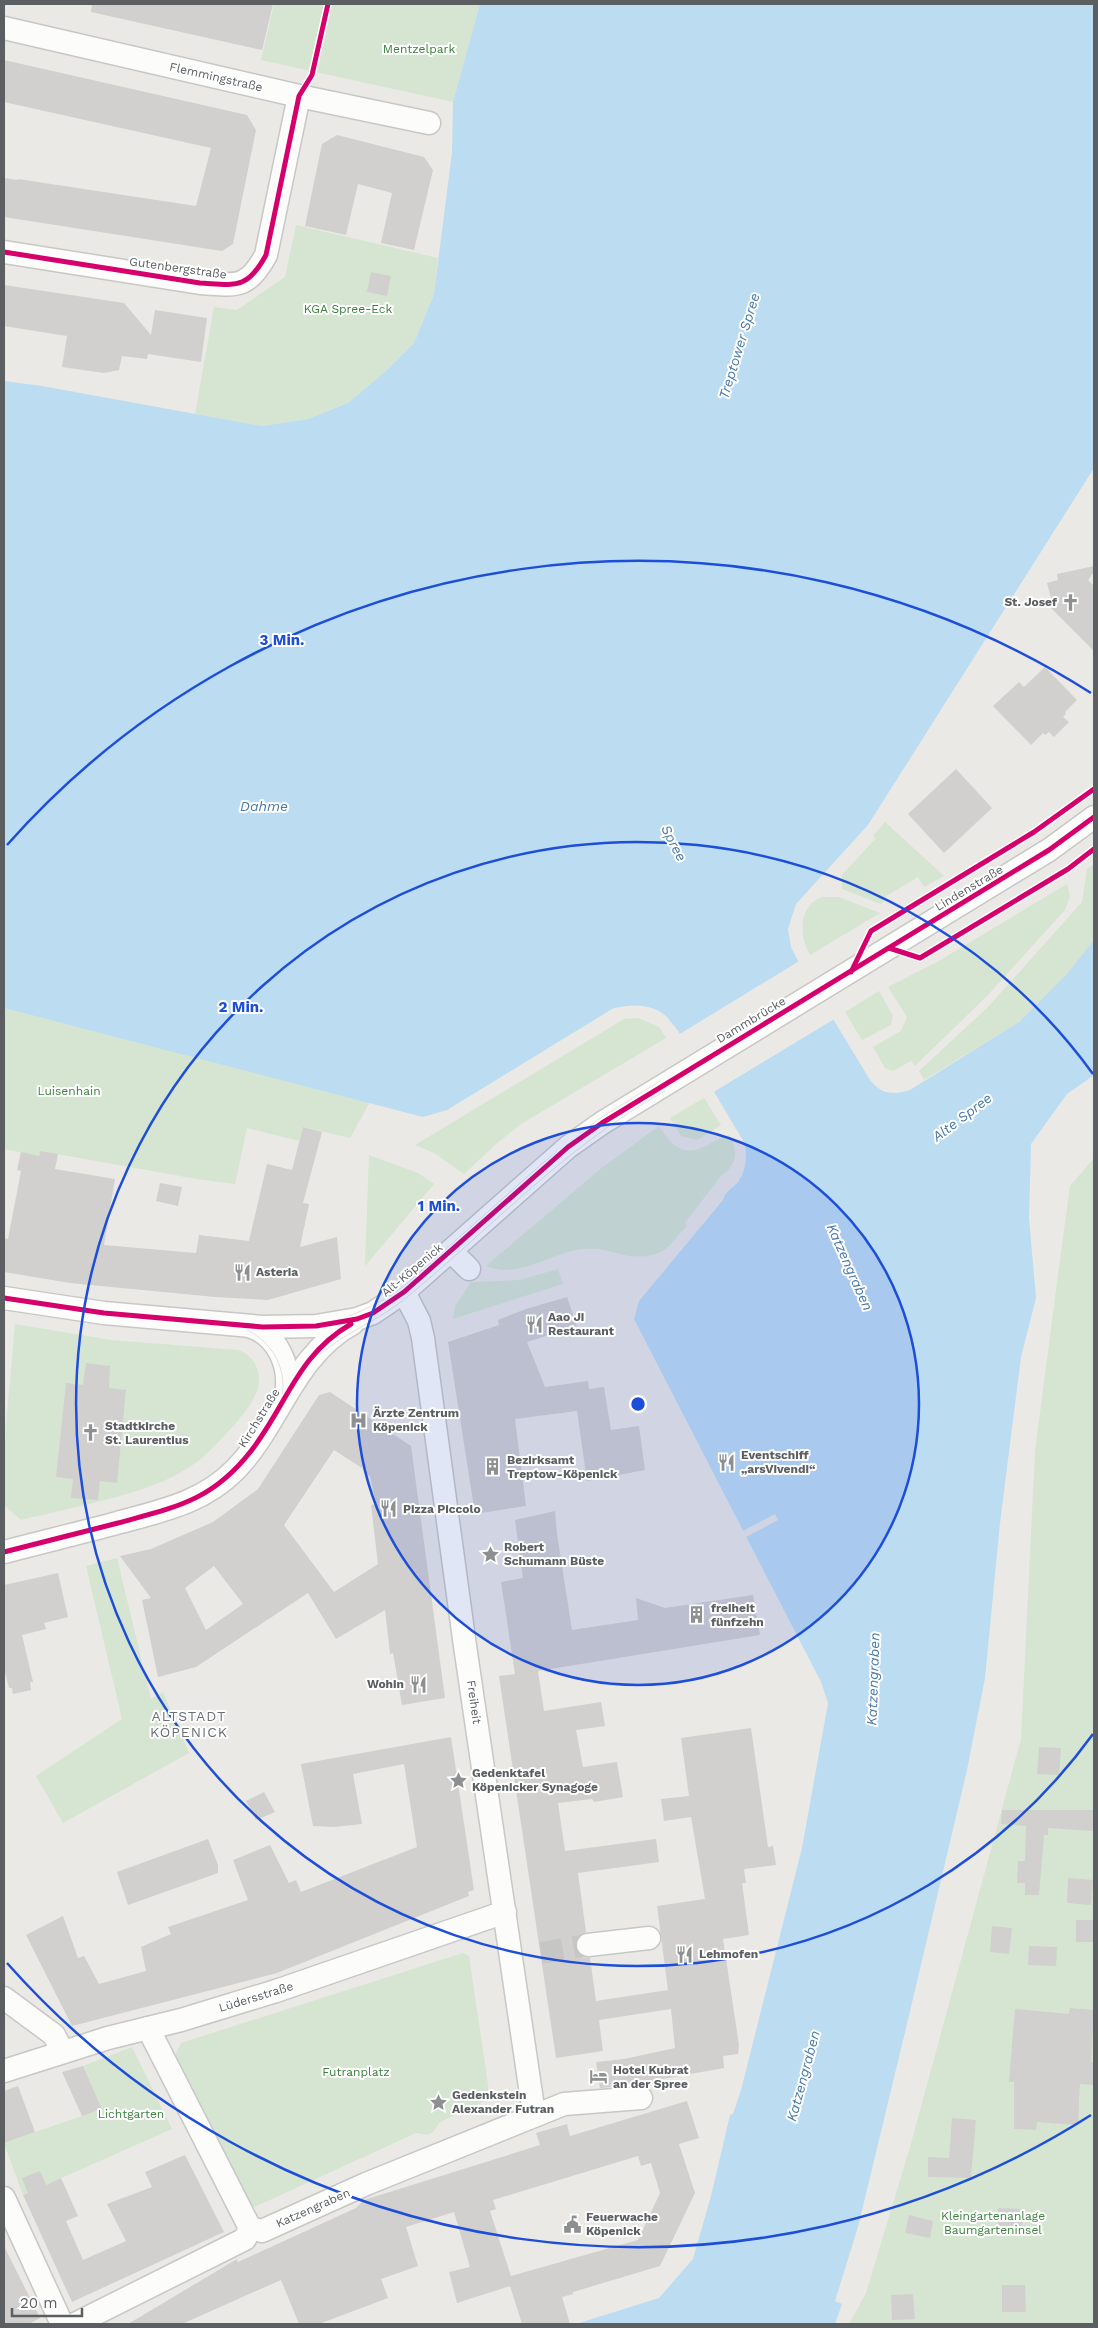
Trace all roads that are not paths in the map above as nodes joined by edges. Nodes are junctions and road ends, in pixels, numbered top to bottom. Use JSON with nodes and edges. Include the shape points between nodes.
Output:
{"nodes":[{"id":1,"x":4,"y":28,"type":"edge"},
{"id":2,"x":299,"y":96,"type":"junction"},
{"id":3,"x":429,"y":123,"type":"dead end"},
{"id":4,"x":4,"y":252,"type":"edge"},
{"id":5,"x":1094,"y":817,"type":"edge"},
{"id":6,"x":851,"y":972,"type":"joint"},
{"id":7,"x":662,"y":1086,"type":"joint"},
{"id":8,"x":451,"y":1251,"type":"junction"},
{"id":9,"x":469,"y":1269,"type":"dead end"},
{"id":10,"x":404,"y":1292,"type":"junction"},
{"id":11,"x":4,"y":1305,"type":"edge"},
{"id":12,"x":373,"y":1313,"type":"junction"},
{"id":13,"x":245,"y":1325,"type":"junction"},
{"id":14,"x":286,"y":1394,"type":"junction"},
{"id":15,"x":4,"y":1552,"type":"edge"},
{"id":16,"x":505,"y":1912,"type":"junction"},
{"id":17,"x":648,"y":1938,"type":"dead end"},
{"id":18,"x":588,"y":1945,"type":"tunnel mouth"},
{"id":19,"x":4,"y":1998,"type":"edge"},
{"id":20,"x":148,"y":2028,"type":"junction"},
{"id":21,"x":64,"y":2052,"type":"junction"},
{"id":22,"x":4,"y":2071,"type":"edge"},
{"id":23,"x":641,"y":2098,"type":"dead end"},
{"id":24,"x":534,"y":2114,"type":"junction"},
{"id":25,"x":4,"y":2198,"type":"edge"},
{"id":26,"x":250,"y":2228,"type":"junction"},
{"id":27,"x":62,"y":2324,"type":"edge"},
{"id":28,"x":75,"y":2324,"type":"edge"}],
"edges":[{"from":1,"to":2,"type":"street","name":"Flemmingstraße"},
{"from":2,"to":3,"type":"street","name":"Flemmingstraße"},
{"from":2,"to":4,"type":"street","name":"Gutenbergstraße","via":[[266,255],[248,280],[231,285],[200,282]]},
{"from":5,"to":6,"type":"street","name":"Lindenstraße","via":[[1049,850]]},
{"from":6,"to":7,"type":"street","name":"Dammbrücke"},
{"from":7,"to":8,"type":"street","name":"Alt-Köpenick","via":[[568,1147]]},
{"from":8,"to":9,"type":"street"},
{"from":8,"to":10,"type":"street","name":"Alt-Köpenick"},
{"from":10,"to":12,"type":"street","name":"Alt-Köpenick"},
{"from":10,"to":16,"type":"street","name":"Freiheit","via":[[419,1321],[423,1338]]},
{"from":11,"to":13,"type":"street","name":"Alt-Köpenick"},
{"from":12,"to":13,"type":"street","name":"Alt-Köpenick","via":[[316,1326],[277,1328]]},
{"from":12,"to":14,"type":"street","name":"Kirchstraße","via":[[323,1345],[301,1369]]},
{"from":13,"to":14,"type":"street","name":"Alt-Köpenick","via":[[260,1330],[279,1350],[286,1370]]},
{"from":14,"to":15,"type":"street","name":"Kirchstraße","via":[[253,1449],[226,1478],[202,1495],[153,1515]]},
{"from":16,"to":20,"type":"street","name":"Lüdersstraße","via":[[276,1991]]},
{"from":16,"to":24,"type":"street","name":"Freiheit"},
{"from":17,"to":18,"type":"street"},
{"from":19,"to":21,"type":"street","via":[[54,2035]]},
{"from":20,"to":21,"type":"street","name":"Lüdersstraße"},
{"from":20,"to":26,"type":"street"},
{"from":21,"to":22,"type":"street","name":"Lüdersstraße"},
{"from":23,"to":24,"type":"street","name":"Katzengraben","via":[[564,2104]]},
{"from":24,"to":26,"type":"street","name":"Katzengraben","via":[[262,2231]]},
{"from":25,"to":27,"type":"street"},
{"from":26,"to":28,"type":"street","via":[[246,2239]]}]}
